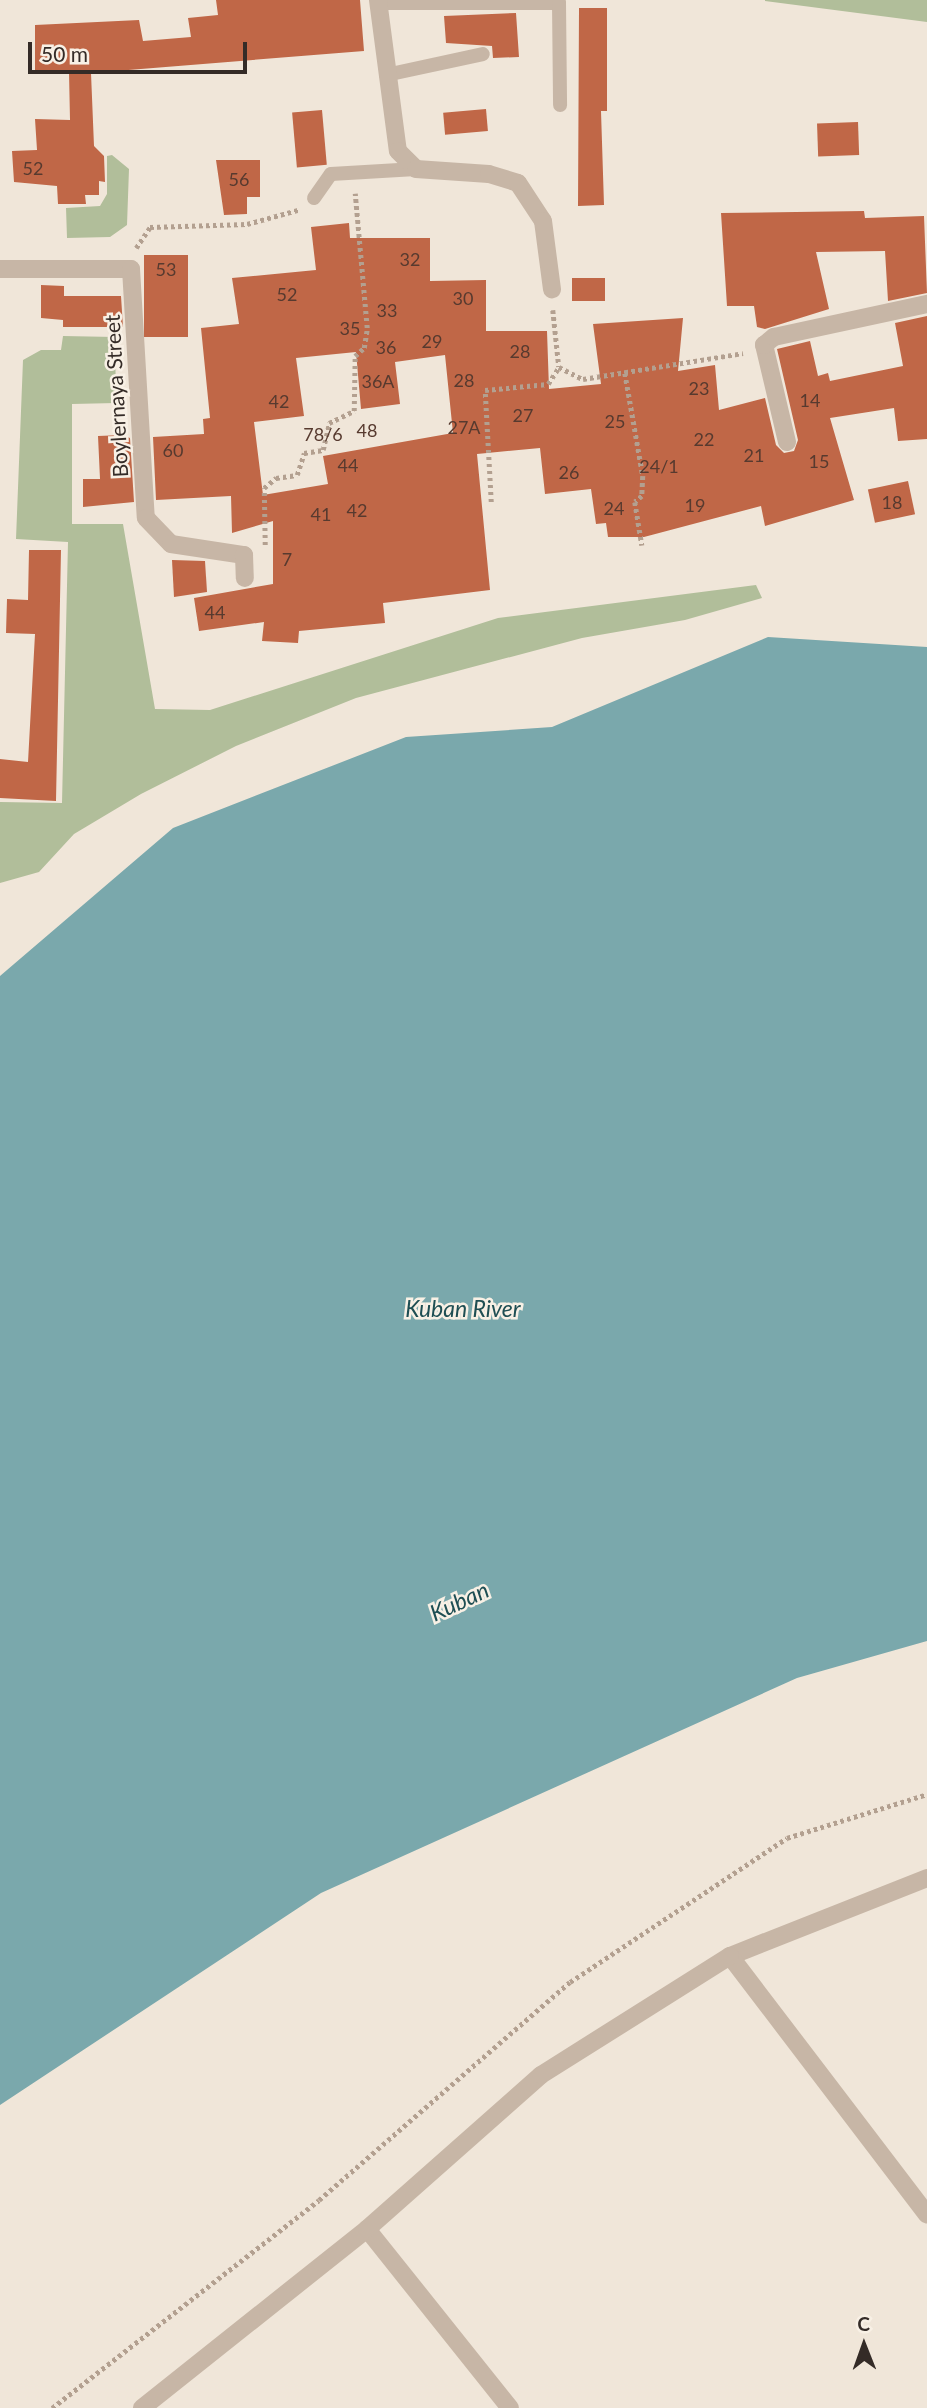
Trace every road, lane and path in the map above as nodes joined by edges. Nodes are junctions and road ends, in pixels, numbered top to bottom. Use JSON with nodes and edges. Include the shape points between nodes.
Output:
{"nodes":[{"id":1,"x":378,"y":2,"type":"edge"},
{"id":2,"x":483,"y":54,"type":"dead end"},
{"id":3,"x":386,"y":75,"type":"junction"},
{"id":4,"x":560,"y":105,"type":"dead end"},
{"id":5,"x":416,"y":169,"type":"junction"},
{"id":6,"x":354,"y":173,"type":"junction"},
{"id":7,"x":314,"y":198,"type":"joint"},
{"id":8,"x":0,"y":269,"type":"edge"},
{"id":9,"x":131,"y":269,"type":"junction"},
{"id":10,"x":552,"y":289,"type":"joint"},
{"id":11,"x":927,"y":304,"type":"edge"},
{"id":12,"x":762,"y":351,"type":"junction"},
{"id":13,"x":559,"y":367,"type":"junction"},
{"id":14,"x":625,"y":373,"type":"junction"},
{"id":15,"x":787,"y":442,"type":"dead end"},
{"id":16,"x":491,"y":502,"type":"dead end"},
{"id":17,"x":642,"y":545,"type":"dead end"},
{"id":18,"x":244,"y":555,"type":"junction"},
{"id":19,"x":245,"y":578,"type":"dead end"},
{"id":20,"x":927,"y":1794,"type":"edge"},
{"id":21,"x":927,"y":1878,"type":"edge"},
{"id":22,"x":730,"y":1956,"type":"junction"},
{"id":23,"x":927,"y":2215,"type":"edge"},
{"id":24,"x":367,"y":2228,"type":"junction"},
{"id":25,"x":52,"y":2408,"type":"edge"},
{"id":26,"x":142,"y":2408,"type":"edge"},
{"id":27,"x":510,"y":2408,"type":"edge"}],
"edges":[{"from":1,"to":3,"type":"street"},
{"from":1,"to":4,"type":"lane","via":[[558,3]]},
{"from":2,"to":3,"type":"lane"},
{"from":3,"to":5,"type":"street","via":[[398,151]]},
{"from":5,"to":6,"type":"lane"},
{"from":5,"to":10,"type":"street","via":[[488,174],[518,183],[543,221]]},
{"from":6,"to":7,"type":"lane","via":[[331,174]]},
{"from":6,"to":18,"type":"path","via":[[367,328],[364,348],[355,356],[354,411],[329,423],[323,450],[304,453],[297,475],[276,478],[264,488],[266,544]]},
{"from":7,"to":9,"type":"path","via":[[275,219],[150,227],[141,234]]},
{"from":8,"to":9,"type":"street"},
{"from":9,"to":18,"type":"street","name":"Boylernaya Street","via":[[146,518],[171,544]]},
{"from":10,"to":13,"type":"path"},
{"from":11,"to":12,"type":"street","via":[[774,337]]},
{"from":12,"to":14,"type":"path"},
{"from":12,"to":15,"type":"street"},
{"from":13,"to":14,"type":"path","via":[[583,379]]},
{"from":13,"to":16,"type":"path","via":[[548,384],[485,390]]},
{"from":14,"to":17,"type":"path","via":[[643,476],[642,496],[635,502]]},
{"from":18,"to":19,"type":"street"},
{"from":20,"to":25,"type":"path","via":[[787,1838],[570,1982],[319,2200]]},
{"from":21,"to":22,"type":"street"},
{"from":22,"to":23,"type":"street"},
{"from":22,"to":24,"type":"street","via":[[541,2075]]},
{"from":24,"to":26,"type":"street"},
{"from":24,"to":27,"type":"street"}]}
